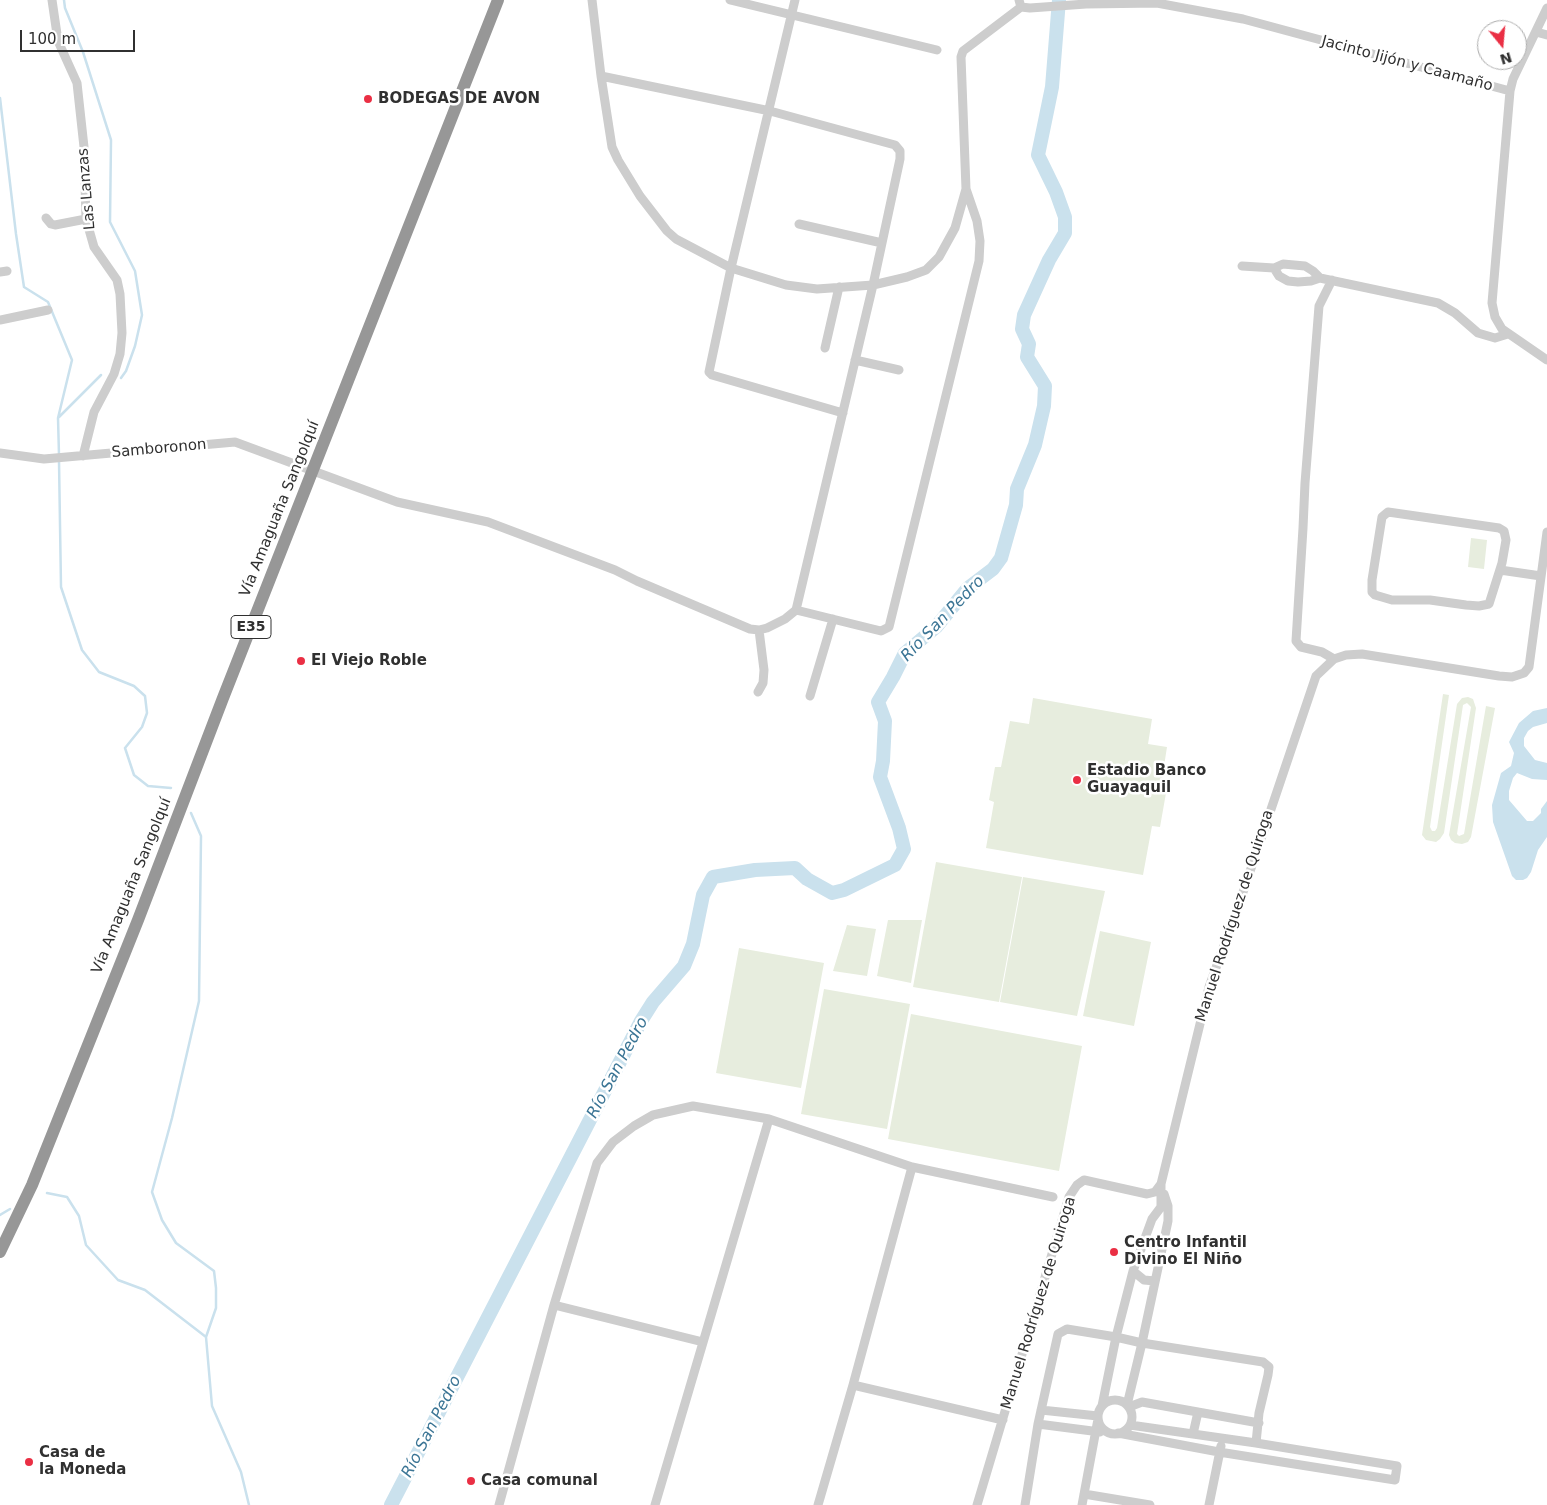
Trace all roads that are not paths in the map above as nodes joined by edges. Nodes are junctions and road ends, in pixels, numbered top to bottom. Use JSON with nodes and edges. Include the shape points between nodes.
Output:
{"nodes":[{"id":1,"x":52,"y":0,"type":"edge"},
{"id":2,"x":498,"y":0,"type":"edge"},
{"id":3,"x":592,"y":0,"type":"edge"},
{"id":4,"x":730,"y":0,"type":"edge"},
{"id":5,"x":795,"y":0,"type":"edge"},
{"id":6,"x":1023,"y":5,"type":"edge"},
{"id":7,"x":1547,"y":8,"type":"edge"},
{"id":8,"x":792,"y":14,"type":"junction"},
{"id":9,"x":1536,"y":32,"type":"junction"},
{"id":10,"x":1547,"y":35,"type":"edge"},
{"id":11,"x":937,"y":50,"type":"dead end"},
{"id":12,"x":601,"y":76,"type":"junction"},
{"id":13,"x":1510,"y":91,"type":"junction"},
{"id":14,"x":770,"y":111,"type":"junction"},
{"id":15,"x":966,"y":188,"type":"junction"},
{"id":16,"x":46,"y":218,"type":"dead end"},
{"id":17,"x":86,"y":219,"type":"junction"},
{"id":18,"x":799,"y":224,"type":"dead end"},
{"id":19,"x":882,"y":242,"type":"junction"},
{"id":20,"x":1242,"y":266,"type":"dead end"},
{"id":21,"x":731,"y":268,"type":"junction"},
{"id":22,"x":1274,"y":268,"type":"junction"},
{"id":23,"x":1320,"y":278,"type":"junction"},
{"id":24,"x":1332,"y":280,"type":"junction"},
{"id":25,"x":873,"y":285,"type":"junction"},
{"id":26,"x":839,"y":287,"type":"junction"},
{"id":27,"x":48,"y":310,"type":"dead end"},
{"id":28,"x":0,"y":320,"type":"edge"},
{"id":29,"x":1508,"y":334,"type":"junction"},
{"id":30,"x":825,"y":348,"type":"dead end"},
{"id":31,"x":855,"y":360,"type":"junction"},
{"id":32,"x":1547,"y":360,"type":"edge"},
{"id":33,"x":899,"y":370,"type":"dead end"},
{"id":34,"x":842,"y":413,"type":"junction"},
{"id":35,"x":0,"y":453,"type":"edge"},
{"id":36,"x":80,"y":457,"type":"junction"},
{"id":37,"x":312,"y":472,"type":"junction"},
{"id":38,"x":1547,"y":532,"type":"edge"},
{"id":39,"x":1500,"y":570,"type":"junction"},
{"id":40,"x":1541,"y":576,"type":"junction"},
{"id":41,"x":796,"y":610,"type":"junction"},
{"id":42,"x":833,"y":619,"type":"junction"},
{"id":43,"x":759,"y":630,"type":"junction"},
{"id":44,"x":1334,"y":659,"type":"junction"},
{"id":45,"x":758,"y":692,"type":"dead end"},
{"id":46,"x":810,"y":696,"type":"dead end"},
{"id":47,"x":769,"y":1119,"type":"junction"},
{"id":48,"x":912,"y":1167,"type":"junction"},
{"id":49,"x":1161,"y":1184,"type":"junction"},
{"id":50,"x":1053,"y":1197,"type":"dead end"},
{"id":51,"x":0,"y":1252,"type":"edge"},
{"id":52,"x":1133,"y":1271,"type":"junction"},
{"id":53,"x":1155,"y":1281,"type":"junction"},
{"id":54,"x":554,"y":1305,"type":"junction"},
{"id":55,"x":1116,"y":1336,"type":"junction"},
{"id":56,"x":703,"y":1342,"type":"junction"},
{"id":57,"x":1142,"y":1343,"type":"junction"},
{"id":58,"x":853,"y":1385,"type":"junction"},
{"id":59,"x":1102,"y":1406,"type":"junction"},
{"id":60,"x":1128,"y":1406,"type":"junction"},
{"id":61,"x":1041,"y":1410,"type":"junction"},
{"id":62,"x":1198,"y":1412,"type":"junction"},
{"id":63,"x":1098,"y":1418,"type":"junction"},
{"id":64,"x":1003,"y":1420,"type":"junction"},
{"id":65,"x":1259,"y":1423,"type":"junction"},
{"id":66,"x":1038,"y":1424,"type":"junction"},
{"id":67,"x":1130,"y":1425,"type":"junction"},
{"id":68,"x":1096,"y":1432,"type":"junction"},
{"id":69,"x":1107,"y":1432,"type":"junction"},
{"id":70,"x":1118,"y":1433,"type":"junction"},
{"id":71,"x":1193,"y":1434,"type":"junction"},
{"id":72,"x":1223,"y":1438,"type":"junction"},
{"id":73,"x":1256,"y":1443,"type":"junction"},
{"id":74,"x":1274,"y":1445,"type":"junction"},
{"id":75,"x":1219,"y":1452,"type":"junction"},
{"id":76,"x":1272,"y":1460,"type":"junction"},
{"id":77,"x":1084,"y":1494,"type":"junction"},
{"id":78,"x":499,"y":1505,"type":"edge"},
{"id":79,"x":655,"y":1505,"type":"edge"},
{"id":80,"x":818,"y":1505,"type":"edge"},
{"id":81,"x":978,"y":1505,"type":"edge"},
{"id":82,"x":1025,"y":1505,"type":"edge"},
{"id":83,"x":1082,"y":1505,"type":"edge"},
{"id":84,"x":1150,"y":1505,"type":"edge"},
{"id":85,"x":1210,"y":1505,"type":"edge"}],
"edges":[{"from":1,"to":17,"type":"street","name":"Las Lanzas","via":[[58,41],[77,83],[84,147]]},
{"from":2,"to":37,"type":"highway","name":"Vía Amaguaña Sangolquí","number":"E35"},
{"from":3,"to":12,"type":"street"},
{"from":4,"to":8,"type":"street"},
{"from":5,"to":8,"type":"street"},
{"from":6,"to":13,"type":"street","name":"Jacinto Jijón y Caamaño","via":[[1157,3],[1243,19]]},
{"from":6,"to":15,"type":"street","via":[[963,51],[961,57]]},
{"from":7,"to":9,"type":"street"},
{"from":8,"to":11,"type":"street"},
{"from":8,"to":14,"type":"street"},
{"from":9,"to":10,"type":"street"},
{"from":9,"to":13,"type":"street"},
{"from":12,"to":14,"type":"street"},
{"from":12,"to":21,"type":"street","via":[[612,147],[640,196],[667,231]]},
{"from":13,"to":29,"type":"street","name":"Jacinto Jijón y Caamaño","via":[[1492,303],[1497,321]]},
{"from":14,"to":19,"type":"street","via":[[895,145],[900,151],[900,159]]},
{"from":14,"to":21,"type":"street"},
{"from":15,"to":25,"type":"street","via":[[955,228],[939,256],[926,270]]},
{"from":15,"to":42,"type":"street","via":[[977,221],[979,261],[889,627],[881,630]]},
{"from":16,"to":17,"type":"street","via":[[55,225]]},
{"from":17,"to":36,"type":"street","name":"Las Lanzas","via":[[94,247],[117,280],[122,333],[114,374],[94,412]]},
{"from":18,"to":19,"type":"street"},
{"from":19,"to":25,"type":"street"},
{"from":20,"to":22,"type":"street"},
{"from":21,"to":26,"type":"street","via":[[786,285],[817,289]]},
{"from":21,"to":34,"type":"street","via":[[709,372]]},
{"from":22,"to":23,"type":"street","via":[[1283,264],[1305,266]]},
{"from":22,"to":23,"type":"street","via":[[1288,281]]},
{"from":23,"to":24,"type":"street"},
{"from":24,"to":29,"type":"street","via":[[1438,303],[1478,333],[1495,338]]},
{"from":24,"to":44,"type":"street","via":[[1319,306],[1304,482],[1296,641],[1301,647]]},
{"from":25,"to":26,"type":"street"},
{"from":25,"to":31,"type":"street"},
{"from":26,"to":30,"type":"street"},
{"from":27,"to":28,"type":"street"},
{"from":29,"to":32,"type":"street","name":"Jacinto Jijón y Caamaño"},
{"from":31,"to":33,"type":"street"},
{"from":31,"to":34,"type":"street"},
{"from":34,"to":41,"type":"street"},
{"from":35,"to":36,"type":"street","name":"Samboronon","via":[[44,459]]},
{"from":36,"to":37,"type":"street","name":"Samboronon","via":[[235,442]]},
{"from":37,"to":43,"type":"street","name":"Samboronon","via":[[397,502],[488,522]]},
{"from":37,"to":51,"type":"highway","name":"Vía Amaguaña Sangolquí","number":"E35","via":[[60,1117]]},
{"from":38,"to":40,"type":"street"},
{"from":39,"to":39,"type":"street","via":[[1486,606],[1392,600],[1372,592],[1382,517],[1388,512],[1499,528],[1504,531],[1506,540]]},
{"from":39,"to":40,"type":"street"},
{"from":40,"to":44,"type":"street","via":[[1529,667],[1520,676],[1499,676],[1362,654]]},
{"from":41,"to":42,"type":"street"},
{"from":41,"to":43,"type":"street","via":[[785,620]]},
{"from":42,"to":46,"type":"street"},
{"from":43,"to":45,"type":"street","via":[[764,670]]},
{"from":44,"to":49,"type":"street","name":"Manuel Rodríguez de Quiroga","via":[[1316,676],[1210,987]]},
{"from":47,"to":48,"type":"street"},
{"from":47,"to":54,"type":"street","via":[[693,1106],[653,1115],[613,1142],[596,1163]]},
{"from":47,"to":56,"type":"street"},
{"from":48,"to":50,"type":"street"},
{"from":48,"to":58,"type":"street"},
{"from":49,"to":52,"type":"street","via":[[1161,1207],[1152,1219]]},
{"from":49,"to":53,"type":"street","via":[[1168,1206],[1168,1221]]},
{"from":49,"to":64,"type":"street","name":"Manuel Rodríguez de Quiroga","via":[[1155,1192],[1147,1194],[1084,1180],[1069,1197]]},
{"from":52,"to":53,"type":"street","via":[[1144,1280]]},
{"from":52,"to":55,"type":"street"},
{"from":53,"to":57,"type":"street"},
{"from":54,"to":56,"type":"street"},
{"from":54,"to":78,"type":"street"},
{"from":55,"to":57,"type":"street"},
{"from":55,"to":59,"type":"street"},
{"from":55,"to":61,"type":"street","via":[[1066,1329],[1060,1332]]},
{"from":56,"to":79,"type":"street"},
{"from":57,"to":60,"type":"street"},
{"from":57,"to":65,"type":"street","via":[[1268,1365]]},
{"from":58,"to":64,"type":"street"},
{"from":58,"to":80,"type":"street"},
{"from":59,"to":60,"type":"street","via":[[1114,1400]]},
{"from":59,"to":63,"type":"street"},
{"from":60,"to":62,"type":"street","via":[[1142,1402]]},
{"from":60,"to":67,"type":"street","via":[[1132,1416]]},
{"from":61,"to":63,"type":"street"},
{"from":61,"to":66,"type":"street"},
{"from":62,"to":65,"type":"street"},
{"from":62,"to":71,"type":"street"},
{"from":63,"to":68,"type":"street"},
{"from":63,"to":69,"type":"street"},
{"from":64,"to":81,"type":"street","name":"Manuel Rodríguez de Quiroga"},
{"from":65,"to":73,"type":"street"},
{"from":66,"to":68,"type":"street"},
{"from":66,"to":82,"type":"street"},
{"from":67,"to":70,"type":"street"},
{"from":67,"to":71,"type":"street"},
{"from":68,"to":69,"type":"street"},
{"from":68,"to":77,"type":"street"},
{"from":69,"to":70,"type":"street"},
{"from":70,"to":75,"type":"street"},
{"from":71,"to":72,"type":"street"},
{"from":72,"to":73,"type":"street"},
{"from":72,"to":75,"type":"street"},
{"from":73,"to":74,"type":"street"},
{"from":74,"to":76,"type":"street"},
{"from":74,"to":76,"type":"street","via":[[1397,1466],[1395,1480]]},
{"from":75,"to":76,"type":"street"},
{"from":75,"to":85,"type":"street"},
{"from":77,"to":83,"type":"street"},
{"from":77,"to":84,"type":"street"}]}
